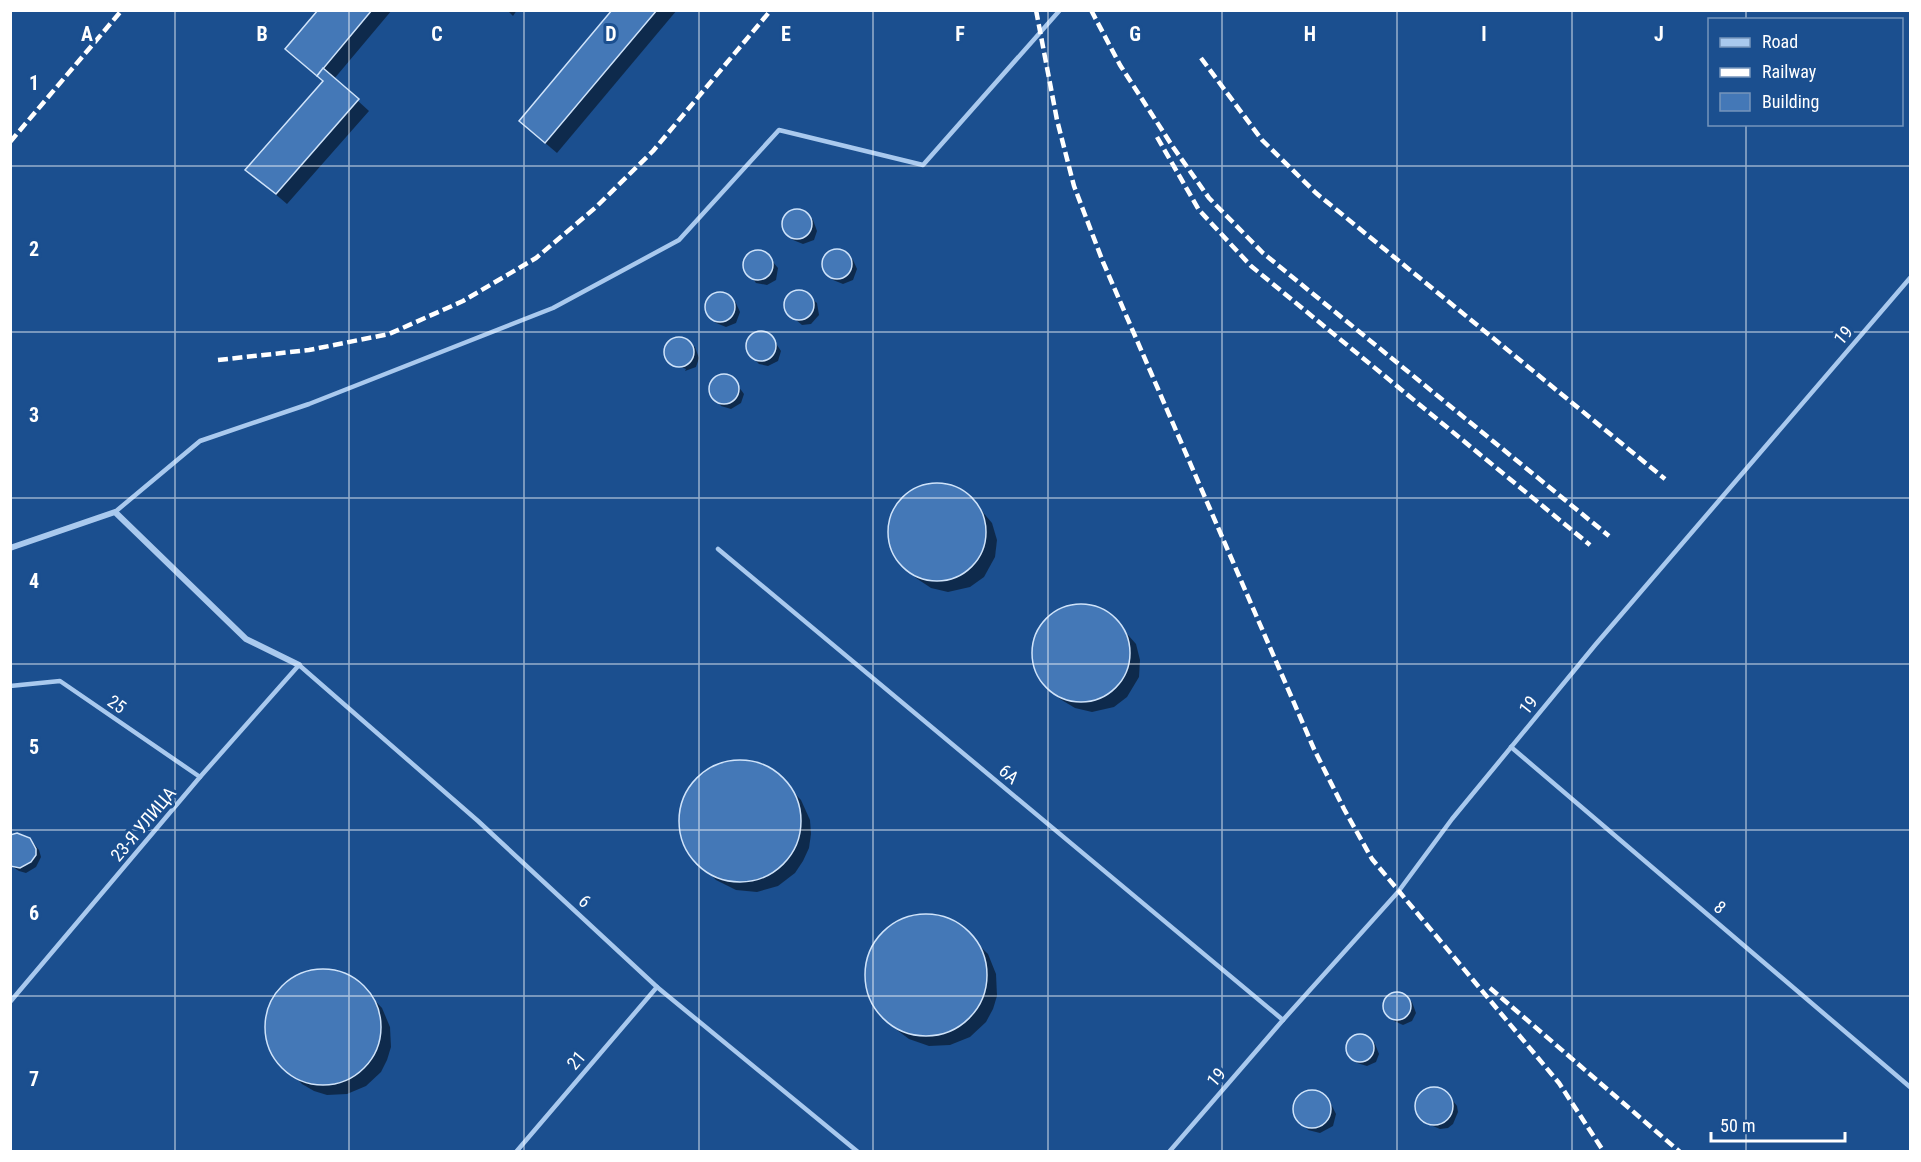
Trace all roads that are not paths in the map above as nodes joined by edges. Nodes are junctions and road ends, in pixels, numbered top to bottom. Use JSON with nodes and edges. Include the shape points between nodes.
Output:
{"nodes":[{"id":1,"x":1059,"y":10,"type":"edge"},
{"id":2,"x":1911,"y":278,"type":"edge"},
{"id":3,"x":115,"y":512,"type":"junction"},
{"id":4,"x":10,"y":548,"type":"edge"},
{"id":5,"x":718,"y":549,"type":"dead end"},
{"id":6,"x":299,"y":665,"type":"junction"},
{"id":7,"x":10,"y":686,"type":"edge"},
{"id":8,"x":1511,"y":747,"type":"junction"},
{"id":9,"x":200,"y":777,"type":"junction"},
{"id":10,"x":657,"y":987,"type":"junction"},
{"id":11,"x":10,"y":1002,"type":"edge"},
{"id":12,"x":1283,"y":1020,"type":"junction"},
{"id":13,"x":1911,"y":1087,"type":"edge"},
{"id":14,"x":516,"y":1152,"type":"edge"},
{"id":15,"x":858,"y":1152,"type":"edge"},
{"id":16,"x":1169,"y":1152,"type":"edge"}],
"edges":[{"from":1,"to":3,"type":"lane","via":[[923,165],[779,130],[679,240],[553,308],[309,404],[201,441]]},
{"from":2,"to":8,"type":"lane","name":"19"},
{"from":3,"to":4,"type":"street"},
{"from":3,"to":6,"type":"street","via":[[246,639]]},
{"from":5,"to":12,"type":"lane","name":"6A","number":"6a"},
{"from":6,"to":9,"type":"lane","name":"23-Я УЛИЦА"},
{"from":6,"to":10,"type":"lane","name":"6","number":"6","via":[[478,821]]},
{"from":7,"to":9,"type":"lane","name":"25","number":"25","via":[[60,681]]},
{"from":8,"to":12,"type":"lane","name":"19","via":[[1398,892]]},
{"from":8,"to":13,"type":"lane","name":"8","number":"8"},
{"from":9,"to":11,"type":"lane","name":"23-Я УЛИЦА"},
{"from":10,"to":14,"type":"lane","name":"21","number":"21"},
{"from":10,"to":15,"type":"lane","name":"6","number":"6"},
{"from":12,"to":16,"type":"lane","name":"19"}]}
